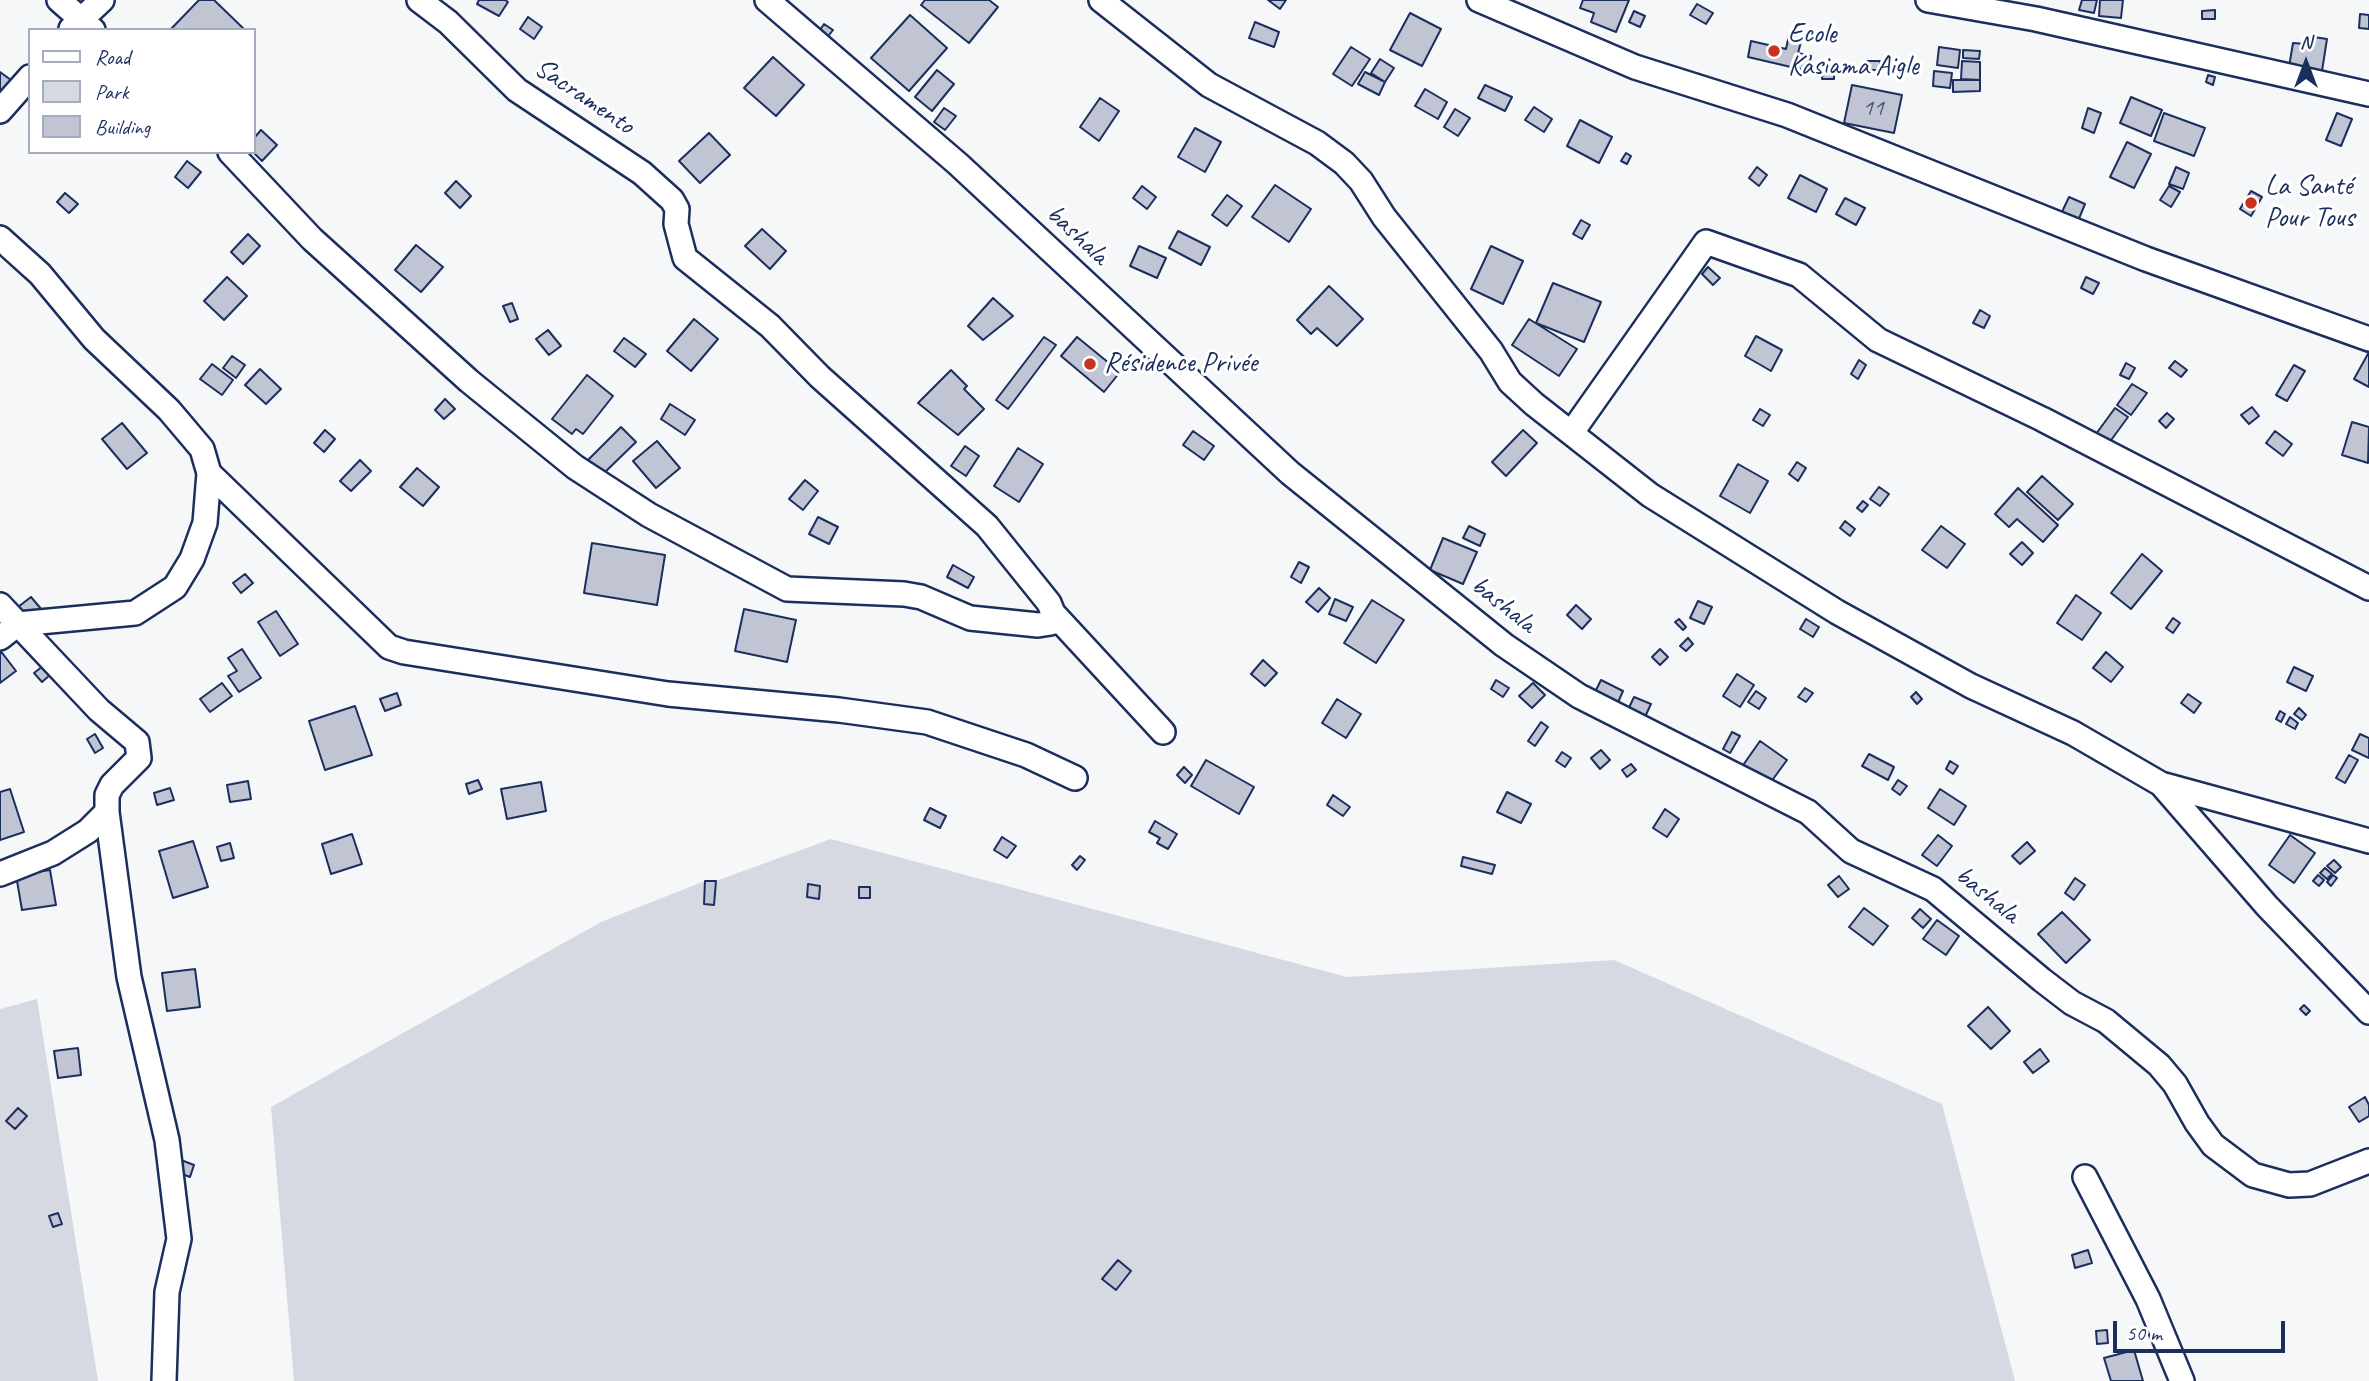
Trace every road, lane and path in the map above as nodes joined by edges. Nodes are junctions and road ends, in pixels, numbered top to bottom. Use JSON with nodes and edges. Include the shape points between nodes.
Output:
{"nodes":[{"id":1,"x":59,"y":0,"type":"edge"},
{"id":2,"x":102,"y":0,"type":"edge"},
{"id":3,"x":419,"y":0,"type":"edge"},
{"id":4,"x":767,"y":0,"type":"edge"},
{"id":5,"x":1101,"y":0,"type":"edge"},
{"id":6,"x":1479,"y":0,"type":"edge"},
{"id":7,"x":1928,"y":0,"type":"edge"},
{"id":8,"x":81,"y":26,"type":"edge"},
{"id":9,"x":28,"y":79,"type":"edge"},
{"id":10,"x":2369,"y":94,"type":"edge"},
{"id":11,"x":0,"y":111,"type":"edge"},
{"id":12,"x":232,"y":154,"type":"edge"},
{"id":13,"x":0,"y":237,"type":"edge"},
{"id":14,"x":2369,"y":339,"type":"edge"},
{"id":15,"x":1572,"y":432,"type":"junction"},
{"id":16,"x":209,"y":473,"type":"junction"},
{"id":17,"x":2369,"y":588,"type":"edge"},
{"id":18,"x":0,"y":605,"type":"edge"},
{"id":19,"x":1053,"y":613,"type":"junction"},
{"id":20,"x":18,"y":624,"type":"junction"},
{"id":21,"x":0,"y":638,"type":"edge"},
{"id":22,"x":1163,"y":732,"type":"dead end"},
{"id":23,"x":1075,"y":778,"type":"dead end"},
{"id":24,"x":2161,"y":785,"type":"junction"},
{"id":25,"x":107,"y":812,"type":"junction"},
{"id":26,"x":2369,"y":841,"type":"edge"},
{"id":27,"x":0,"y":874,"type":"edge"},
{"id":28,"x":2369,"y":1012,"type":"edge"},
{"id":29,"x":2369,"y":1161,"type":"edge"},
{"id":30,"x":2085,"y":1177,"type":"dead end"},
{"id":31,"x":164,"y":1381,"type":"edge"},
{"id":32,"x":2182,"y":1381,"type":"edge"}],
"edges":[{"from":1,"to":8,"type":"street"},
{"from":2,"to":8,"type":"street"},
{"from":3,"to":19,"type":"street","name":"Sacramento","via":[[449,22],[517,90],[642,173],[672,200],[685,258],[770,326],[820,377],[976,516]]},
{"from":4,"to":29,"type":"street","name":"bashala","via":[[958,164],[1290,473],[1504,645],[1579,695],[1808,812],[1851,851],[1933,889],[2042,980],[2106,1021],[2149,1057],[2175,1084],[2213,1144],[2253,1175],[2289,1185],[2310,1184]]},
{"from":5,"to":15,"type":"street","via":[[1209,85],[1317,143],[1344,163],[1491,351],[1510,382]]},
{"from":6,"to":14,"type":"street","via":[[1635,67],[1787,115],[2146,259]]},
{"from":7,"to":10,"type":"street","via":[[2036,19]]},
{"from":9,"to":11,"type":"street"},
{"from":12,"to":19,"type":"street","via":[[312,239],[469,381],[575,467],[649,515],[787,589],[904,594],[970,618],[1038,625],[1051,623]]},
{"from":13,"to":16,"type":"street","via":[[40,274],[94,339],[169,411],[202,449]]},
{"from":15,"to":17,"type":"street","via":[[1706,242],[1799,275],[1878,340]]},
{"from":15,"to":24,"type":"street","via":[[1650,495],[1837,612],[1971,686],[2073,733]]},
{"from":16,"to":20,"type":"street","via":[[205,523],[192,559],[175,587],[135,613]]},
{"from":16,"to":23,"type":"street","via":[[377,637],[404,652],[668,694],[927,722],[1026,755]]},
{"from":18,"to":20,"type":"street"},
{"from":19,"to":22,"type":"street"},
{"from":20,"to":21,"type":"street"},
{"from":20,"to":25,"type":"street","via":[[99,710],[136,742],[139,758],[112,785]]},
{"from":24,"to":26,"type":"street"},
{"from":24,"to":28,"type":"street","via":[[2267,906]]},
{"from":25,"to":27,"type":"street","via":[[88,831],[53,853]]},
{"from":25,"to":31,"type":"street","via":[[129,977],[167,1140],[179,1239],[167,1292]]},
{"from":30,"to":32,"type":"street","via":[[2148,1298]]}]}
